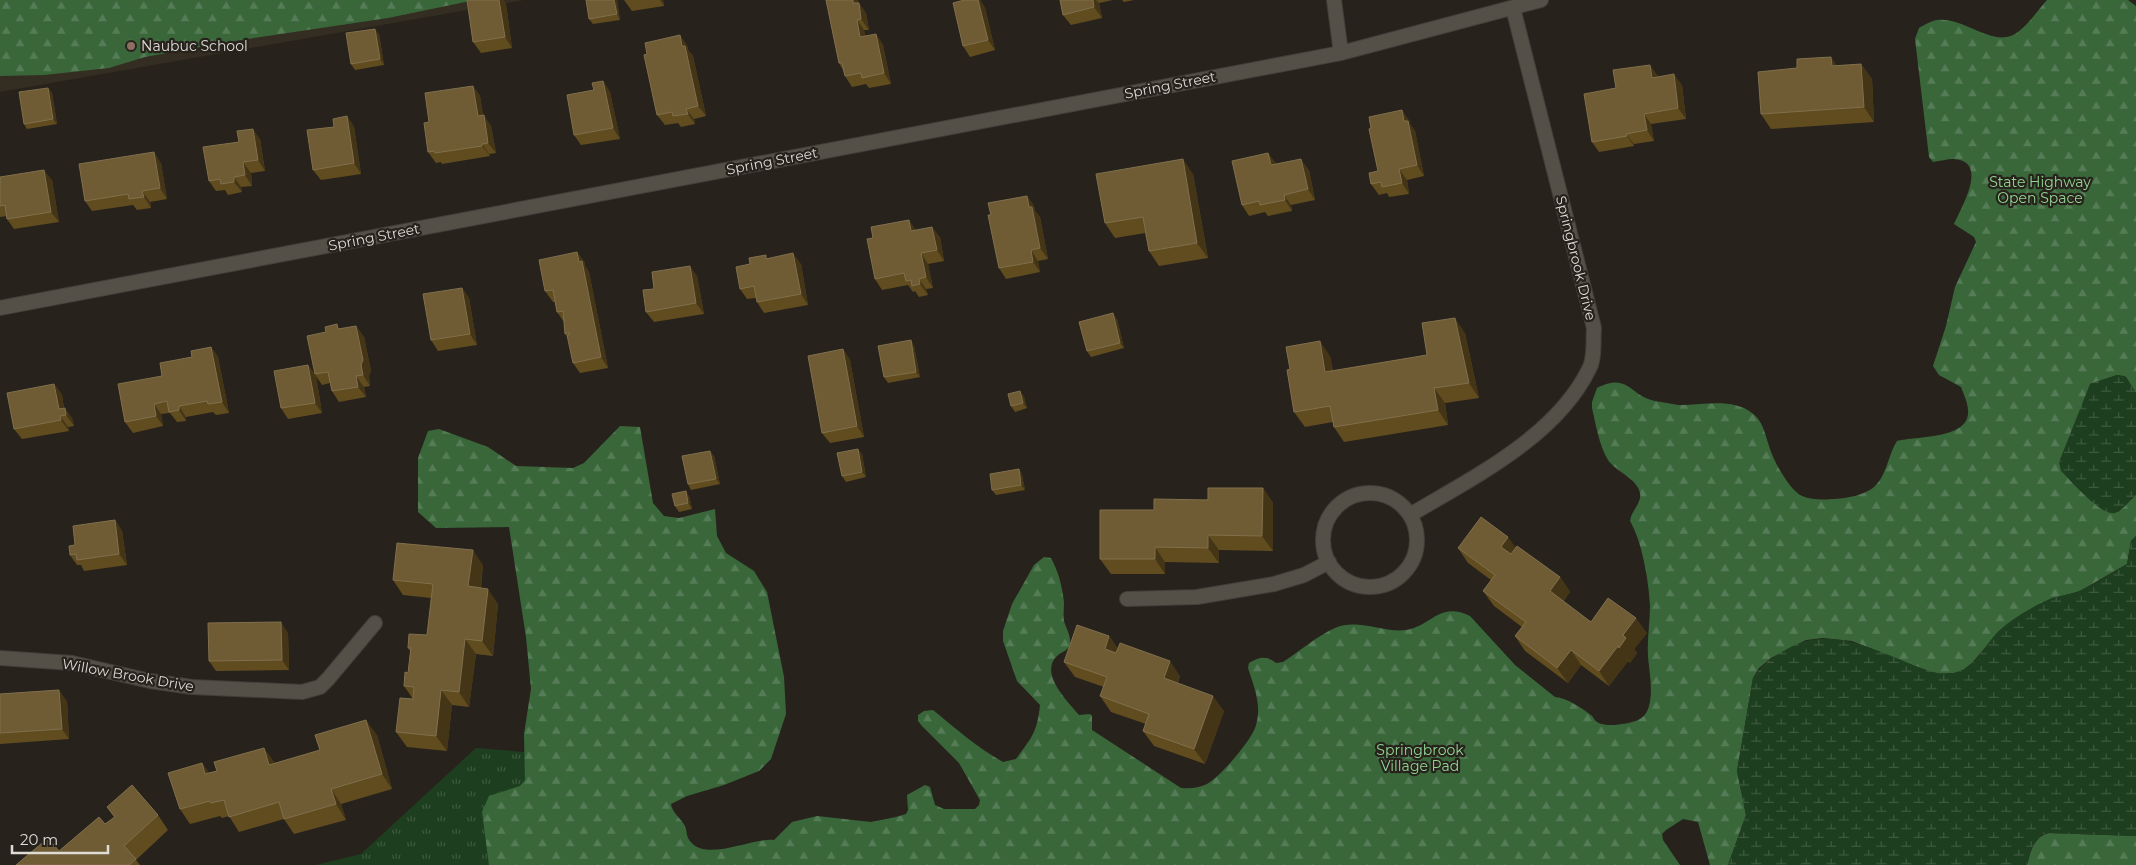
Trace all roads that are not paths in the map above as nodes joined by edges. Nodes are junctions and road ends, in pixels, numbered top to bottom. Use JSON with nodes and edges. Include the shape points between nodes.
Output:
{"nodes":[{"id":1,"x":1334,"y":0,"type":"edge"},
{"id":2,"x":1540,"y":0,"type":"edge"},
{"id":3,"x":1513,"y":8,"type":"junction"},
{"id":4,"x":1341,"y":53,"type":"junction"},
{"id":5,"x":0,"y":308,"type":"edge"},
{"id":6,"x":1410,"y":515,"type":"junction"},
{"id":7,"x":1328,"y":562,"type":"junction"},
{"id":8,"x":1127,"y":599,"type":"dead end"},
{"id":9,"x":374,"y":623,"type":"dead end"},
{"id":10,"x":0,"y":658,"type":"edge"}],
"edges":[{"from":1,"to":4,"type":"street"},
{"from":2,"to":3,"type":"street","name":"Spring Street"},
{"from":3,"to":4,"type":"street","name":"Spring Street"},
{"from":3,"to":6,"type":"street","name":"Springbrook Drive","via":[[1594,328],[1590,368],[1560,413],[1515,451]]},
{"from":4,"to":5,"type":"street","name":"Spring Street"},
{"from":6,"to":7,"type":"street","via":[[1397,501],[1383,494],[1352,496],[1329,516],[1324,531]]},
{"from":6,"to":7,"type":"street","via":[[1417,541],[1415,556],[1407,570],[1395,580],[1381,586],[1350,582]]},
{"from":7,"to":8,"type":"street","via":[[1304,575],[1274,584],[1197,597]]},
{"from":9,"to":10,"type":"street","name":"Willow Brook Drive","via":[[328,679],[320,686],[302,692],[192,687],[72,663]]}]}
